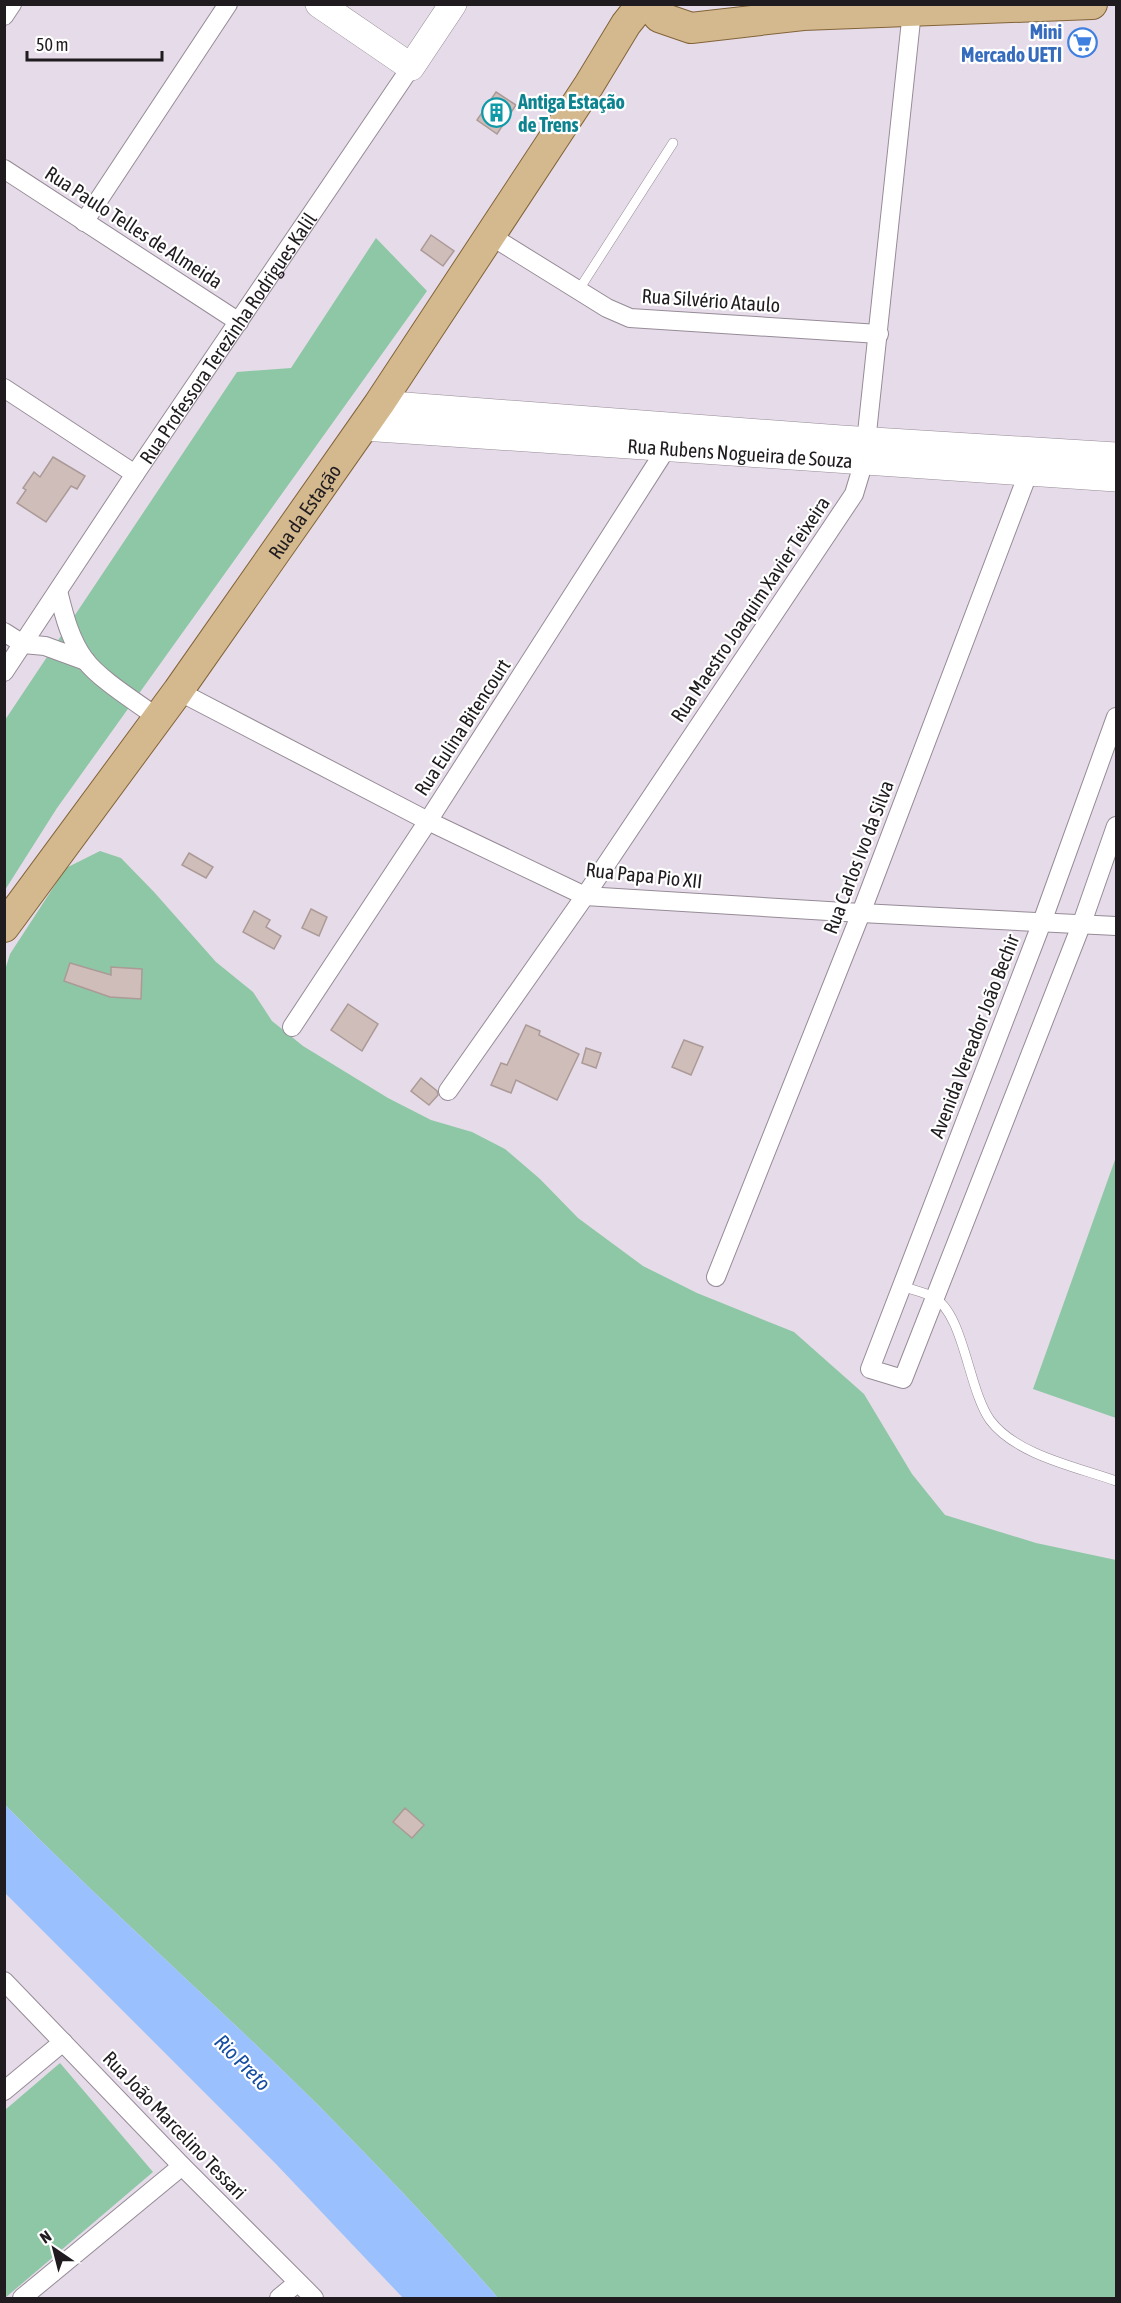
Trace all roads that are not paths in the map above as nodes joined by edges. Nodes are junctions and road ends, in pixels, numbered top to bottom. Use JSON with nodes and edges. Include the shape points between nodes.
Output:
{"nodes":[{"id":1,"x":12,"y":4,"type":"edge"},
{"id":2,"x":228,"y":4,"type":"edge"},
{"id":3,"x":319,"y":4,"type":"edge"},
{"id":4,"x":453,"y":4,"type":"edge"},
{"id":5,"x":700,"y":4,"type":"edge"},
{"id":6,"x":1092,"y":4,"type":"edge"},
{"id":7,"x":803,"y":10,"type":"edge"},
{"id":8,"x":664,"y":11,"type":"edge"},
{"id":9,"x":912,"y":11,"type":"junction"},
{"id":10,"x":4,"y":16,"type":"edge"},
{"id":11,"x":752,"y":21,"type":"junction"},
{"id":12,"x":411,"y":67,"type":"junction"},
{"id":13,"x":674,"y":143,"type":"dead end"},
{"id":14,"x":4,"y":169,"type":"edge"},
{"id":15,"x":84,"y":222,"type":"junction"},
{"id":16,"x":490,"y":236,"type":"junction"},
{"id":17,"x":578,"y":291,"type":"junction"},
{"id":18,"x":239,"y":322,"type":"junction"},
{"id":19,"x":879,"y":334,"type":"junction"},
{"id":20,"x":4,"y":388,"type":"edge"},
{"id":21,"x":371,"y":416,"type":"junction"},
{"id":22,"x":670,"y":438,"type":"junction"},
{"id":23,"x":866,"y":450,"type":"junction"},
{"id":24,"x":1116,"y":456,"type":"edge"},
{"id":25,"x":1030,"y":461,"type":"junction"},
{"id":26,"x":135,"y":474,"type":"junction"},
{"id":27,"x":1116,"y":478,"type":"edge"},
{"id":28,"x":57,"y":591,"type":"junction"},
{"id":29,"x":4,"y":632,"type":"edge"},
{"id":30,"x":23,"y":644,"type":"junction"},
{"id":31,"x":86,"y":661,"type":"junction"},
{"id":32,"x":4,"y":672,"type":"edge"},
{"id":33,"x":178,"y":691,"type":"junction"},
{"id":34,"x":1116,"y":717,"type":"edge"},
{"id":35,"x":158,"y":718,"type":"junction"},
{"id":36,"x":428,"y":821,"type":"junction"},
{"id":37,"x":1116,"y":826,"type":"edge"},
{"id":38,"x":585,"y":896,"type":"junction"},
{"id":39,"x":861,"y":913,"type":"junction"},
{"id":40,"x":1042,"y":922,"type":"junction"},
{"id":41,"x":1082,"y":923,"type":"junction"},
{"id":42,"x":1116,"y":926,"type":"edge"},
{"id":43,"x":4,"y":927,"type":"edge"},
{"id":44,"x":292,"y":1027,"type":"dead end"},
{"id":45,"x":448,"y":1091,"type":"dead end"},
{"id":46,"x":716,"y":1277,"type":"dead end"},
{"id":47,"x":902,"y":1286,"type":"junction"},
{"id":48,"x":935,"y":1298,"type":"junction"},
{"id":49,"x":1116,"y":1481,"type":"edge"},
{"id":50,"x":4,"y":1981,"type":"edge"},
{"id":51,"x":63,"y":2042,"type":"junction"},
{"id":52,"x":4,"y":2091,"type":"edge"},
{"id":53,"x":182,"y":2166,"type":"junction"},
{"id":54,"x":297,"y":2283,"type":"junction"},
{"id":55,"x":22,"y":2298,"type":"edge"},
{"id":56,"x":279,"y":2298,"type":"edge"},
{"id":57,"x":314,"y":2298,"type":"edge"}],
"edges":[{"from":1,"to":10,"type":"street"},
{"from":2,"to":15,"type":"street"},
{"from":3,"to":12,"type":"street"},
{"from":4,"to":12,"type":"street","name":"Rua Professora Terezinha Rodrigues Kalil"},
{"from":5,"to":11,"type":"main road","via":[[720,14]]},
{"from":6,"to":9,"type":"main road"},
{"from":7,"to":9,"type":"main road"},
{"from":7,"to":11,"type":"main road"},
{"from":8,"to":11,"type":"main road","via":[[691,28]]},
{"from":8,"to":16,"type":"main road","name":"Rua da Estação","via":[[590,86]]},
{"from":9,"to":19,"type":"street","name":"Rua Maestro Joaquim Xavier Teixeira"},
{"from":12,"to":18,"type":"street","name":"Rua Professora Terezinha Rodrigues Kalil"},
{"from":13,"to":17,"type":"lane"},
{"from":14,"to":15,"type":"street","name":"Rua Paulo Telles de Almeida"},
{"from":15,"to":18,"type":"street","name":"Rua Paulo Telles de Almeida"},
{"from":16,"to":17,"type":"street","name":"Rua Silvério Ataulo"},
{"from":16,"to":21,"type":"main road","name":"Rua da Estação"},
{"from":17,"to":19,"type":"street","name":"Rua Silvério Ataulo","via":[[630,318]]},
{"from":18,"to":26,"type":"street","name":"Rua Professora Terezinha Rodrigues Kalil"},
{"from":19,"to":23,"type":"street","name":"Rua Maestro Joaquim Xavier Teixeira"},
{"from":20,"to":26,"type":"street"},
{"from":21,"to":22,"type":"street","name":"Rua Rubens Nogueira de Souza"},
{"from":21,"to":33,"type":"main road","name":"Rua da Estação"},
{"from":22,"to":23,"type":"street","name":"Rua Rubens Nogueira de Souza"},
{"from":22,"to":36,"type":"street","name":"Rua Eulina Bitencourt"},
{"from":23,"to":25,"type":"street","name":"Rua Rubens Nogueira de Souza"},
{"from":23,"to":38,"type":"street","name":"Rua Maestro Joaquim Xavier Teixeira","via":[[854,494]]},
{"from":24,"to":25,"type":"street","name":"Rua Rubens Nogueira de Souza"},
{"from":25,"to":27,"type":"street","name":"Rua Rubens Nogueira de Souza"},
{"from":25,"to":39,"type":"street","name":"Rua Carlos Ivo da Silva"},
{"from":26,"to":28,"type":"street","name":"Rua Professora Terezinha Rodrigues Kalil"},
{"from":28,"to":30,"type":"street","name":"Rua Professora Terezinha Rodrigues Kalil"},
{"from":28,"to":31,"type":"street","via":[[67,627]]},
{"from":29,"to":30,"type":"street"},
{"from":30,"to":31,"type":"street","via":[[45,646]]},
{"from":30,"to":32,"type":"street","name":"Rua Professora Terezinha Rodrigues Kalil"},
{"from":31,"to":35,"type":"street"},
{"from":33,"to":35,"type":"main road","name":"Rua da Estação"},
{"from":33,"to":36,"type":"street","name":"Rua Papa Pio XII"},
{"from":34,"to":40,"type":"street","name":"Avenida Vereador João Bechir"},
{"from":35,"to":43,"type":"main road","name":"Rua da Estação"},
{"from":36,"to":38,"type":"street","name":"Rua Papa Pio XII"},
{"from":36,"to":44,"type":"street","name":"Rua Eulina Bitencourt"},
{"from":37,"to":41,"type":"street"},
{"from":38,"to":39,"type":"street","name":"Rua Papa Pio XII"},
{"from":38,"to":45,"type":"street","name":"Rua Maestro Joaquim Xavier Teixeira"},
{"from":39,"to":40,"type":"street","name":"Rua Papa Pio XII"},
{"from":39,"to":46,"type":"street","name":"Rua Carlos Ivo da Silva"},
{"from":40,"to":41,"type":"street","name":"Rua Papa Pio XII"},
{"from":40,"to":47,"type":"street","name":"Avenida Vereador João Bechir"},
{"from":41,"to":42,"type":"street","name":"Rua Papa Pio XII"},
{"from":41,"to":48,"type":"street"},
{"from":47,"to":48,"type":"lane"},
{"from":47,"to":48,"type":"street","name":"Avenida Vereador João Bechir","via":[[870,1370],[903,1379]]},
{"from":48,"to":49,"type":"lane","via":[[950,1315],[960,1336],[977,1396],[991,1420],[1014,1443]]},
{"from":50,"to":51,"type":"street","name":"Rua João Marcelino Tessari"},
{"from":51,"to":52,"type":"street"},
{"from":51,"to":53,"type":"street","name":"Rua João Marcelino Tessari"},
{"from":53,"to":54,"type":"street","name":"Rua João Marcelino Tessari"},
{"from":53,"to":55,"type":"street"},
{"from":54,"to":56,"type":"street"},
{"from":54,"to":57,"type":"street","name":"Rua João Marcelino Tessari"}]}
